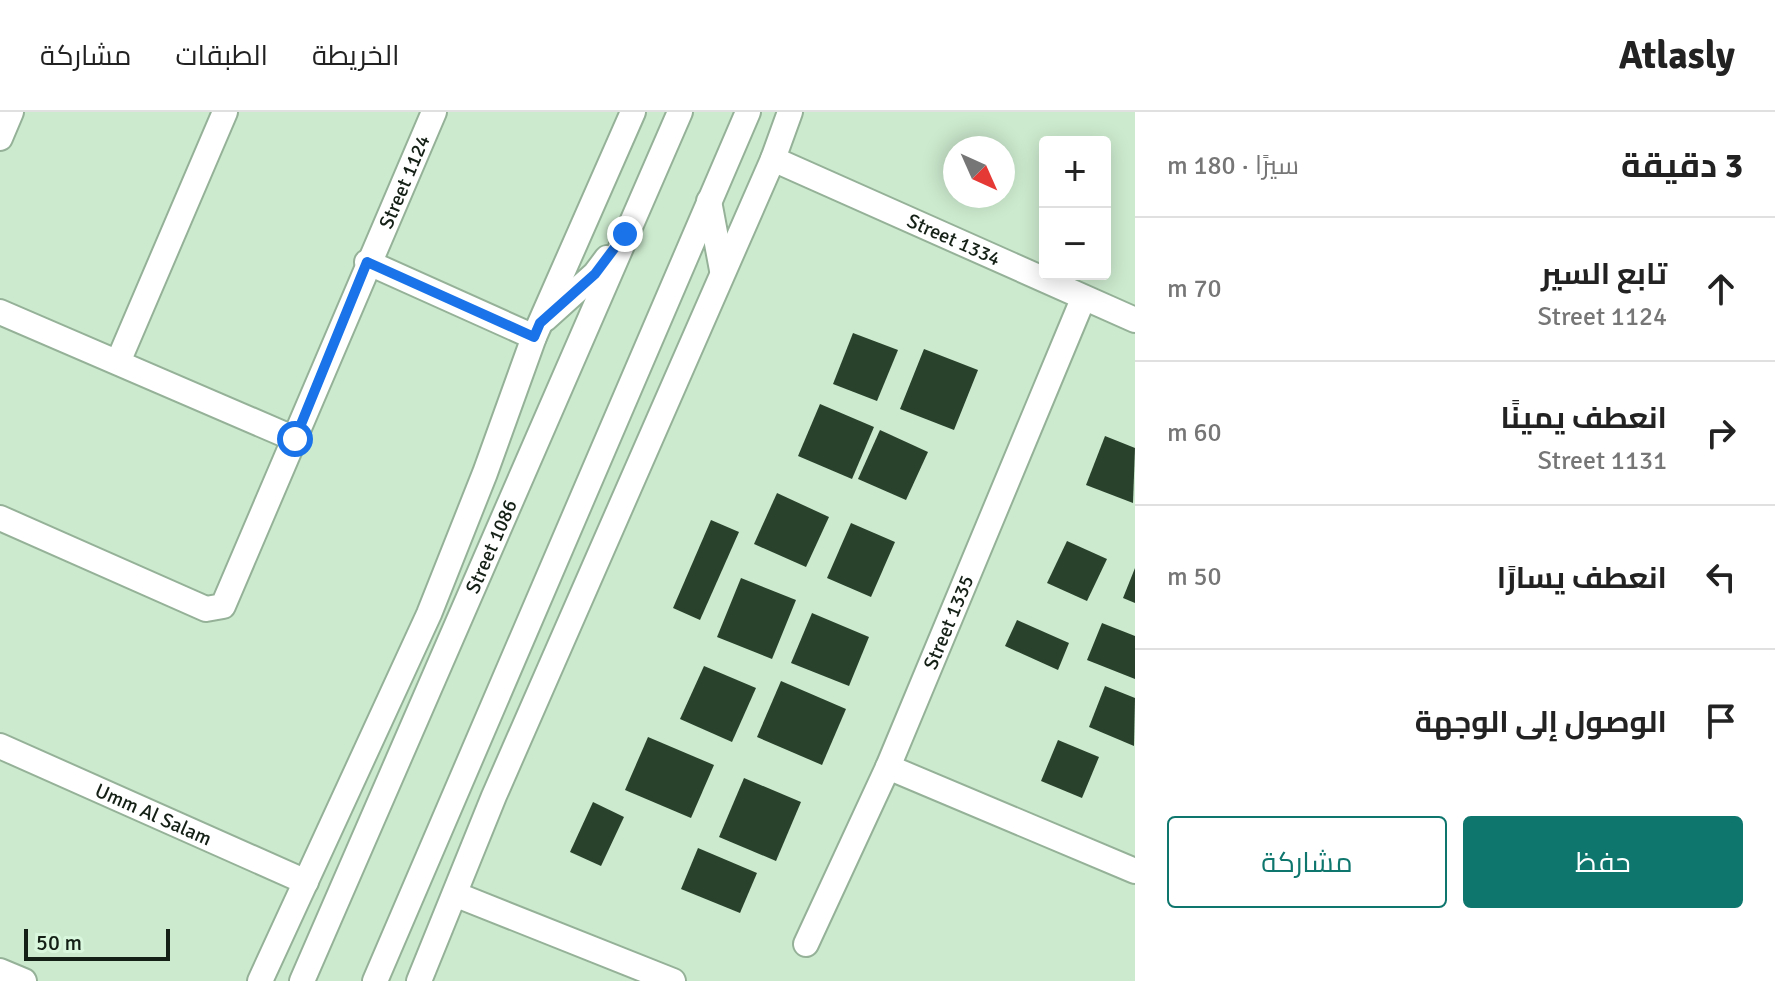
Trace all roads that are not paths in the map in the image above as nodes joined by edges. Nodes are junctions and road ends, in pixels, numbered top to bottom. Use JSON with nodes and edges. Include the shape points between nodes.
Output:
{"nodes":[{"id":1,"x":11,"y":112,"type":"edge"},
{"id":2,"x":225,"y":112,"type":"edge"},
{"id":3,"x":434,"y":112,"type":"edge"},
{"id":4,"x":633,"y":112,"type":"edge"},
{"id":5,"x":680,"y":112,"type":"edge"},
{"id":6,"x":748,"y":112,"type":"edge"},
{"id":7,"x":790,"y":112,"type":"edge"},
{"id":8,"x":0,"y":138,"type":"edge"},
{"id":9,"x":773,"y":159,"type":"junction"},
{"id":10,"x":709,"y":201,"type":"junction"},
{"id":11,"x":625,"y":234,"type":"junction"},
{"id":12,"x":367,"y":262,"type":"junction"},
{"id":13,"x":722,"y":270,"type":"junction"},
{"id":14,"x":1083,"y":299,"type":"junction"},
{"id":15,"x":0,"y":312,"type":"edge"},
{"id":16,"x":1135,"y":320,"type":"edge"},
{"id":17,"x":537,"y":330,"type":"junction"},
{"id":18,"x":118,"y":362,"type":"junction"},
{"id":19,"x":295,"y":439,"type":"junction"},
{"id":20,"x":0,"y":518,"type":"edge"},
{"id":21,"x":495,"y":704,"type":"junction"},
{"id":22,"x":0,"y":746,"type":"edge"},
{"id":23,"x":888,"y":767,"type":"junction"},
{"id":24,"x":494,"y":796,"type":"junction"},
{"id":25,"x":1135,"y":871,"type":"edge"},
{"id":26,"x":306,"y":882,"type":"junction"},
{"id":27,"x":457,"y":895,"type":"junction"},
{"id":28,"x":806,"y":944,"type":"dead end"},
{"id":29,"x":0,"y":971,"type":"edge"},
{"id":30,"x":24,"y":981,"type":"edge"},
{"id":31,"x":260,"y":981,"type":"edge"},
{"id":32,"x":302,"y":981,"type":"edge"},
{"id":33,"x":375,"y":981,"type":"edge"},
{"id":34,"x":419,"y":981,"type":"edge"},
{"id":35,"x":673,"y":981,"type":"edge"}],
"edges":[{"from":1,"to":8,"type":"street"},
{"from":2,"to":18,"type":"street"},
{"from":3,"to":12,"type":"street","name":"Street 1124"},
{"from":4,"to":17,"type":"street","name":"Street 1086"},
{"from":5,"to":11,"type":"street","name":"Street 1086"},
{"from":6,"to":10,"type":"street"},
{"from":7,"to":9,"type":"street"},
{"from":9,"to":13,"type":"street"},
{"from":9,"to":14,"type":"street","name":"Street 1334"},
{"from":10,"to":13,"type":"street"},
{"from":10,"to":21,"type":"street"},
{"from":11,"to":17,"type":"street","via":[[595,274]]},
{"from":11,"to":32,"type":"street","name":"Street 1086"},
{"from":12,"to":17,"type":"street"},
{"from":12,"to":19,"type":"street","name":"Street 1124"},
{"from":13,"to":24,"type":"street"},
{"from":14,"to":16,"type":"street","name":"Street 1334"},
{"from":14,"to":23,"type":"street","name":"Street 1335"},
{"from":15,"to":18,"type":"street"},
{"from":17,"to":26,"type":"street","name":"Street 1086","via":[[429,614]]},
{"from":18,"to":19,"type":"street"},
{"from":19,"to":20,"type":"street","name":"Street 1124","via":[[223,606],[206,609]]},
{"from":21,"to":24,"type":"street"},
{"from":21,"to":33,"type":"street"},
{"from":22,"to":26,"type":"street","name":"Umm Al Salam"},
{"from":23,"to":25,"type":"street"},
{"from":23,"to":28,"type":"street","name":"Street 1335"},
{"from":24,"to":27,"type":"street"},
{"from":26,"to":31,"type":"street","name":"Street 1086"},
{"from":27,"to":34,"type":"street"},
{"from":27,"to":35,"type":"street"},
{"from":29,"to":30,"type":"street"}]}
